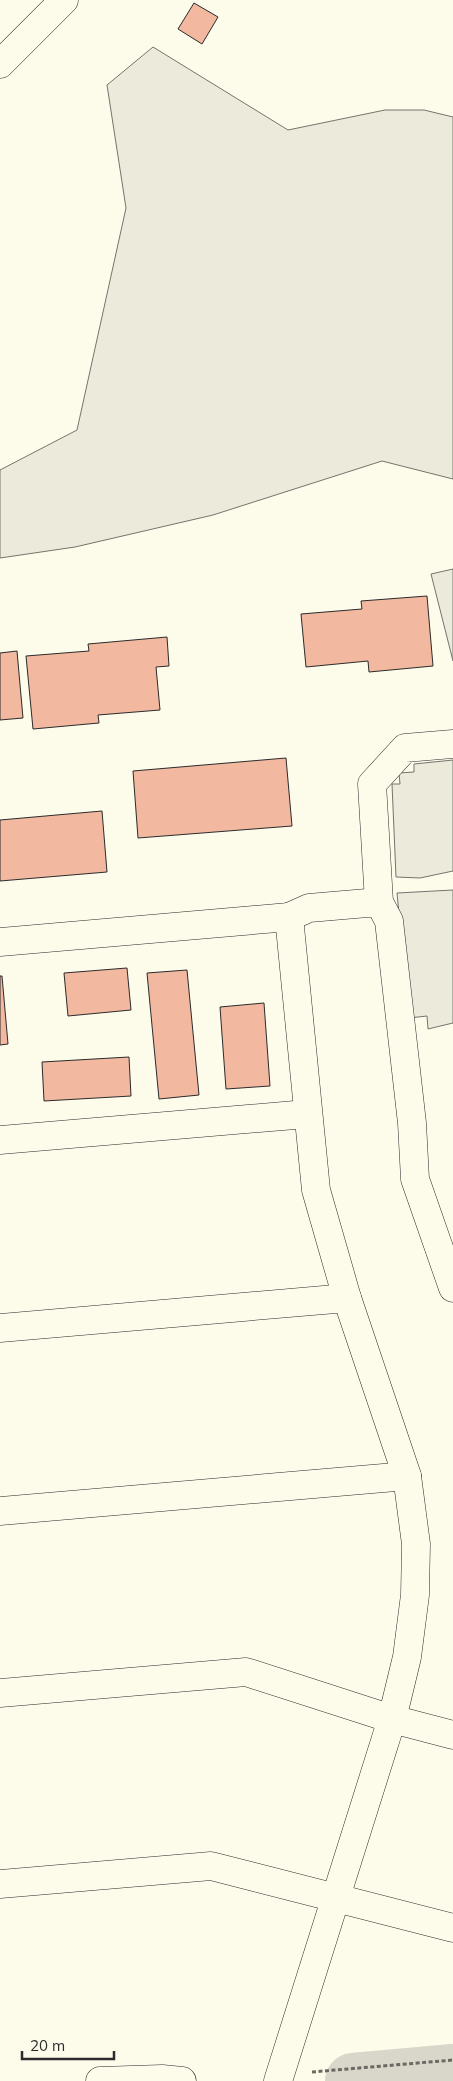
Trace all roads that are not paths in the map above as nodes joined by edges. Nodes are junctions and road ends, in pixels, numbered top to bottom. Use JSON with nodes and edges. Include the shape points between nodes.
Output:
{"nodes":[{"id":1,"x":64,"y":0,"type":"edge"},
{"id":2,"x":0,"y":64,"type":"edge"},
{"id":3,"x":453,"y":744,"type":"edge"},
{"id":4,"x":379,"y":902,"type":"junction"},
{"id":5,"x":289,"y":917,"type":"junction"},
{"id":6,"x":0,"y":942,"type":"edge"},
{"id":7,"x":307,"y":1114,"type":"junction"},
{"id":8,"x":0,"y":1140,"type":"edge"},
{"id":9,"x":453,"y":1288,"type":"edge"},
{"id":10,"x":347,"y":1298,"type":"junction"},
{"id":11,"x":0,"y":1328,"type":"edge"},
{"id":12,"x":407,"y":1476,"type":"junction"},
{"id":13,"x":0,"y":1511,"type":"edge"},
{"id":14,"x":0,"y":1693,"type":"edge"},
{"id":15,"x":392,"y":1719,"type":"junction"},
{"id":16,"x":453,"y":1735,"type":"edge"},
{"id":17,"x":0,"y":1884,"type":"edge"},
{"id":18,"x":336,"y":1899,"type":"junction"},
{"id":19,"x":453,"y":1928,"type":"edge"},
{"id":20,"x":100,"y":2081,"type":"edge"},
{"id":21,"x":182,"y":2081,"type":"edge"},
{"id":22,"x":278,"y":2081,"type":"edge"}],
"edges":[{"from":1,"to":2,"type":"main road"},
{"from":3,"to":4,"type":"main road","via":[[405,748],[372,784]]},
{"from":4,"to":5,"type":"main road","via":[[309,908]]},
{"from":4,"to":9,"type":"main road","via":[[389,921],[412,1123],[415,1179]]},
{"from":5,"to":6,"type":"main road"},
{"from":5,"to":7,"type":"main road"},
{"from":7,"to":8,"type":"main road"},
{"from":7,"to":10,"type":"main road","via":[[316,1190]]},
{"from":10,"to":11,"type":"main road"},
{"from":10,"to":12,"type":"main road"},
{"from":12,"to":13,"type":"main road"},
{"from":12,"to":15,"type":"main road","via":[[416,1544],[415,1595],[407,1657]]},
{"from":14,"to":15,"type":"main road","via":[[246,1672]]},
{"from":15,"to":16,"type":"main road"},
{"from":15,"to":18,"type":"main road"},
{"from":17,"to":18,"type":"main road","via":[[211,1866]]},
{"from":18,"to":19,"type":"main road"},
{"from":18,"to":22,"type":"main road"},
{"from":20,"to":21,"type":"main road"}]}
